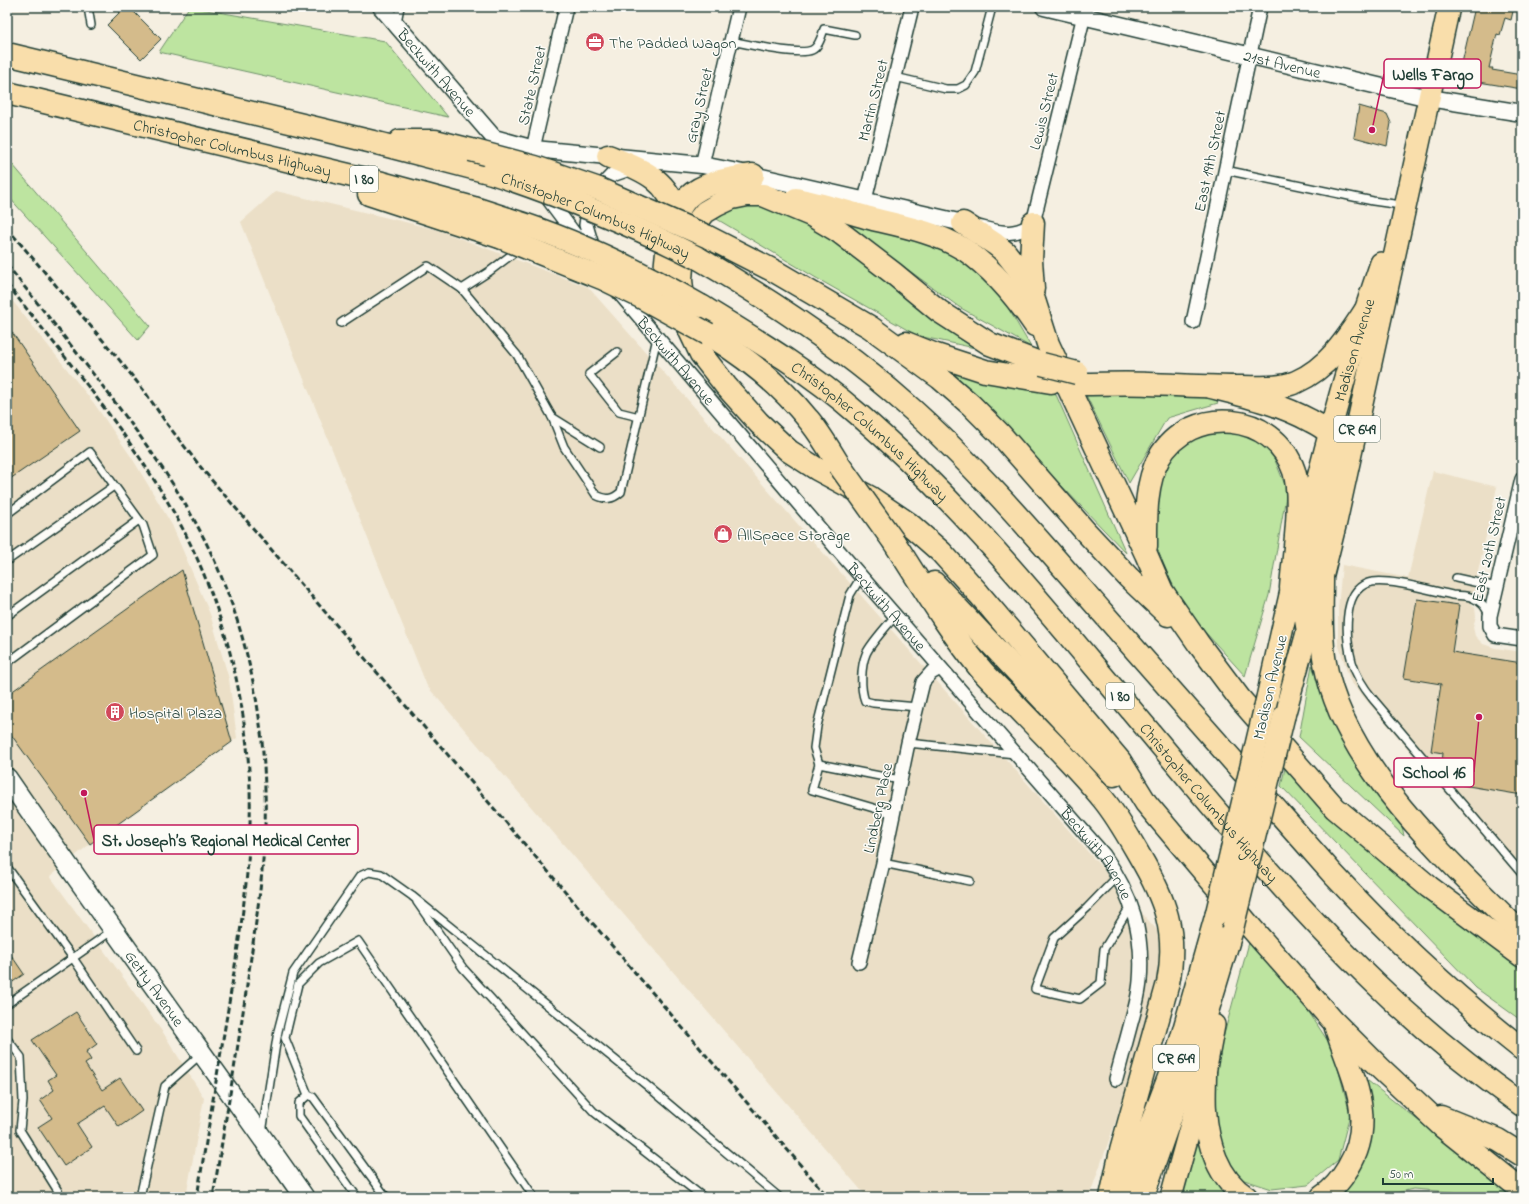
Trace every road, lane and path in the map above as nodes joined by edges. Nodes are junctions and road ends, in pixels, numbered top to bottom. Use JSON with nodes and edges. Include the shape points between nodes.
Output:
{"nodes":[{"id":1,"x":88,"y":7,"type":"edge"},
{"id":2,"x":381,"y":7,"type":"edge"},
{"id":3,"x":400,"y":7,"type":"edge"},
{"id":4,"x":566,"y":7,"type":"edge"},
{"id":5,"x":738,"y":7,"type":"edge"},
{"id":6,"x":912,"y":7,"type":"edge"},
{"id":7,"x":992,"y":7,"type":"edge"},
{"id":8,"x":1044,"y":7,"type":"edge"},
{"id":9,"x":1260,"y":7,"type":"edge"},
{"id":10,"x":1449,"y":7,"type":"edge"},
{"id":11,"x":1085,"y":12,"type":"edge"},
{"id":12,"x":91,"y":25,"type":"dead end"},
{"id":13,"x":396,"y":25,"type":"junction"},
{"id":14,"x":855,"y":35,"type":"dead end"},
{"id":15,"x":730,"y":41,"type":"junction"},
{"id":16,"x":7,"y":54,"type":"edge"},
{"id":17,"x":1249,"y":55,"type":"junction"},
{"id":18,"x":895,"y":77,"type":"junction"},
{"id":19,"x":7,"y":93,"type":"edge"},
{"id":20,"x":1428,"y":98,"type":"junction"},
{"id":21,"x":1522,"y":113,"type":"edge"},
{"id":22,"x":494,"y":138,"type":"junction"},
{"id":23,"x":373,"y":142,"type":"junction"},
{"id":24,"x":534,"y":149,"type":"junction"},
{"id":25,"x":608,"y":156,"type":"junction"},
{"id":26,"x":702,"y":165,"type":"junction"},
{"id":27,"x":635,"y":167,"type":"junction"},
{"id":28,"x":526,"y":170,"type":"junction"},
{"id":29,"x":1225,"y":170,"type":"junction"},
{"id":30,"x":753,"y":175,"type":"junction"},
{"id":31,"x":1411,"y":176,"type":"junction"},
{"id":32,"x":762,"y":195,"type":"junction"},
{"id":33,"x":865,"y":200,"type":"junction"},
{"id":34,"x":1401,"y":205,"type":"junction"},
{"id":35,"x":677,"y":216,"type":"junction"},
{"id":36,"x":1034,"y":222,"type":"junction"},
{"id":37,"x":963,"y":223,"type":"junction"},
{"id":38,"x":568,"y":225,"type":"junction"},
{"id":39,"x":504,"y":228,"type":"junction"},
{"id":40,"x":539,"y":239,"type":"dead end"},
{"id":41,"x":532,"y":243,"type":"dead end"},
{"id":42,"x":598,"y":266,"type":"junction"},
{"id":43,"x":462,"y":289,"type":"junction"},
{"id":44,"x":1034,"y":300,"type":"junction"},
{"id":45,"x":1365,"y":311,"type":"junction"},
{"id":46,"x":1193,"y":322,"type":"dead end"},
{"id":47,"x":341,"y":323,"type":"dead end"},
{"id":48,"x":870,"y":326,"type":"junction"},
{"id":49,"x":657,"y":338,"type":"junction"},
{"id":50,"x":617,"y":352,"type":"dead end"},
{"id":51,"x":1047,"y":363,"type":"junction"},
{"id":52,"x":710,"y":367,"type":"junction"},
{"id":53,"x":1211,"y":387,"type":"junction"},
{"id":54,"x":552,"y":417,"type":"junction"},
{"id":55,"x":639,"y":417,"type":"junction"},
{"id":56,"x":1329,"y":434,"type":"junction"},
{"id":57,"x":600,"y":448,"type":"dead end"},
{"id":58,"x":1522,"y":479,"type":"edge"},
{"id":59,"x":114,"y":486,"type":"junction"},
{"id":60,"x":7,"y":514,"type":"edge"},
{"id":61,"x":139,"y":520,"type":"junction"},
{"id":62,"x":894,"y":542,"type":"junction"},
{"id":63,"x":1146,"y":554,"type":"junction"},
{"id":64,"x":7,"y":561,"type":"edge"},
{"id":65,"x":861,"y":577,"type":"junction"},
{"id":66,"x":1322,"y":578,"type":"junction"},
{"id":67,"x":1456,"y":578,"type":"dead end"},
{"id":68,"x":1497,"y":587,"type":"junction"},
{"id":69,"x":1291,"y":588,"type":"junction"},
{"id":70,"x":7,"y":616,"type":"edge"},
{"id":71,"x":895,"y":616,"type":"junction"},
{"id":72,"x":1490,"y":621,"type":"junction"},
{"id":73,"x":1308,"y":632,"type":"junction"},
{"id":74,"x":1522,"y":639,"type":"edge"},
{"id":75,"x":1198,"y":643,"type":"junction"},
{"id":76,"x":7,"y":663,"type":"edge"},
{"id":77,"x":940,"y":668,"type":"junction"},
{"id":78,"x":917,"y":707,"type":"junction"},
{"id":79,"x":908,"y":744,"type":"junction"},
{"id":80,"x":1016,"y":754,"type":"junction"},
{"id":81,"x":819,"y":764,"type":"junction"},
{"id":82,"x":7,"y":778,"type":"edge"},
{"id":83,"x":900,"y":780,"type":"junction"},
{"id":84,"x":1146,"y":803,"type":"junction"},
{"id":85,"x":894,"y":814,"type":"junction"},
{"id":86,"x":884,"y":863,"type":"junction"},
{"id":87,"x":7,"y":867,"type":"edge"},
{"id":88,"x":1522,"y":874,"type":"edge"},
{"id":89,"x":1118,"y":876,"type":"junction"},
{"id":90,"x":970,"y":881,"type":"dead end"},
{"id":91,"x":412,"y":896,"type":"junction"},
{"id":92,"x":1131,"y":905,"type":"junction"},
{"id":93,"x":114,"y":929,"type":"junction"},
{"id":94,"x":1232,"y":931,"type":"junction"},
{"id":95,"x":1522,"y":934,"type":"edge"},
{"id":96,"x":1522,"y":956,"type":"edge"},
{"id":97,"x":73,"y":958,"type":"junction"},
{"id":98,"x":859,"y":962,"type":"dead end"},
{"id":99,"x":7,"y":1004,"type":"edge"},
{"id":100,"x":1333,"y":1021,"type":"junction"},
{"id":101,"x":7,"y":1039,"type":"edge"},
{"id":102,"x":1522,"y":1049,"type":"edge"},
{"id":103,"x":136,"y":1051,"type":"dead end"},
{"id":104,"x":203,"y":1053,"type":"junction"},
{"id":105,"x":1205,"y":1073,"type":"junction"},
{"id":106,"x":1116,"y":1079,"type":"dead end"},
{"id":107,"x":308,"y":1095,"type":"junction"},
{"id":108,"x":1522,"y":1105,"type":"edge"},
{"id":109,"x":1425,"y":1110,"type":"junction"},
{"id":110,"x":262,"y":1137,"type":"junction"},
{"id":111,"x":1522,"y":1155,"type":"edge"},
{"id":112,"x":1522,"y":1190,"type":"edge"},
{"id":113,"x":58,"y":1191,"type":"dead end"},
{"id":114,"x":140,"y":1197,"type":"edge"},
{"id":115,"x":304,"y":1197,"type":"edge"},
{"id":116,"x":357,"y":1197,"type":"edge"},
{"id":117,"x":386,"y":1197,"type":"edge"},
{"id":118,"x":534,"y":1197,"type":"edge"},
{"id":119,"x":702,"y":1197,"type":"edge"},
{"id":120,"x":779,"y":1197,"type":"edge"},
{"id":121,"x":1111,"y":1197,"type":"edge"},
{"id":122,"x":1123,"y":1197,"type":"edge"},
{"id":123,"x":1143,"y":1197,"type":"edge"},
{"id":124,"x":1171,"y":1197,"type":"edge"},
{"id":125,"x":1246,"y":1197,"type":"edge"},
{"id":126,"x":1322,"y":1197,"type":"edge"}],
"edges":[{"from":1,"to":12,"type":"lane"},
{"from":2,"to":13,"type":"street","name":"Beckwith Avenue"},
{"from":3,"to":13,"type":"lane"},
{"from":4,"to":24,"type":"street","name":"State Street"},
{"from":5,"to":15,"type":"street","name":"Gray Street"},
{"from":6,"to":18,"type":"street","name":"Martin Street"},
{"from":7,"to":18,"type":"lane","via":[[975,72],[966,85],[958,89],[946,89]]},
{"from":8,"to":11,"type":"street","name":"21st Avenue"},
{"from":9,"to":17,"type":"street","name":"East 19th Street"},
{"from":10,"to":20,"type":"main road","name":"Madison Avenue","number":"CR 649"},
{"from":11,"to":17,"type":"street","name":"21st Avenue"},
{"from":11,"to":36,"type":"street","name":"Lewis Street"},
{"from":13,"to":22,"type":"street","name":"Beckwith Avenue"},
{"from":14,"to":15,"type":"lane","via":[[824,28],[817,46],[807,51],[778,50]]},
{"from":15,"to":26,"type":"street","name":"Gray Street"},
{"from":16,"to":23,"type":"highway","name":"Christopher Columbus Highway","number":"I 80"},
{"from":17,"to":20,"type":"street","name":"21st Avenue"},
{"from":17,"to":29,"type":"street","name":"East 19th Street"},
{"from":18,"to":33,"type":"street","name":"Martin Street"},
{"from":19,"to":39,"type":"highway","name":"Christopher Columbus Highway","number":"I 80","via":[[424,194]]},
{"from":20,"to":21,"type":"street","name":"21st Avenue"},
{"from":20,"to":31,"type":"main road","name":"Madison Avenue","number":"CR 649"},
{"from":22,"to":24,"type":"street"},
{"from":22,"to":28,"type":"street","name":"Beckwith Avenue"},
{"from":23,"to":48,"type":"highway","bridge":true,"via":[[435,141],[535,167],[599,189],[706,236],[776,272]]},
{"from":23,"to":102,"type":"highway","name":"Christopher Columbus Highway","number":"I 80","bridge":true,"via":[[492,174],[609,216],[698,258],[779,307],[866,370],[906,404],[982,477],[1326,868],[1369,913],[1440,981]]},
{"from":24,"to":25,"type":"street"},
{"from":24,"to":28,"type":"street","name":"State Street"},
{"from":25,"to":26,"type":"street"},
{"from":25,"to":27,"type":"highway"},
{"from":26,"to":30,"type":"street"},
{"from":27,"to":35,"type":"highway","via":[[665,188]]},
{"from":27,"to":42,"type":"street","via":[[612,175],[590,198],[586,224]]},
{"from":28,"to":38,"type":"street","name":"Beckwith Avenue"},
{"from":29,"to":34,"type":"lane"},
{"from":29,"to":46,"type":"street","name":"East 19th Street"},
{"from":30,"to":33,"type":"street"},
{"from":30,"to":35,"type":"highway","via":[[736,177],[704,187],[687,199]]},
{"from":31,"to":34,"type":"main road","name":"Madison Avenue","number":"CR 649"},
{"from":31,"to":66,"type":"main road","name":"Madison Avenue","number":"CR 649"},
{"from":32,"to":51,"type":"highway","via":[[810,215],[838,231],[939,311],[990,344]]},
{"from":32,"to":51,"type":"highway","via":[[786,196],[931,235],[957,246],[977,259],[1001,281],[1027,313]]},
{"from":32,"to":52,"type":"highway","via":[[732,198],[705,212],[687,240],[683,252],[681,280],[686,318],[695,342]]},
{"from":33,"to":37,"type":"street"},
{"from":34,"to":45,"type":"main road","name":"Madison Avenue","number":"CR 649"},
{"from":35,"to":52,"type":"highway","via":[[670,236],[666,275],[671,318],[685,343]]},
{"from":36,"to":37,"type":"street","via":[[1022,231],[1014,233]]},
{"from":36,"to":44,"type":"highway","via":[[1031,260]]},
{"from":37,"to":44,"type":"highway","via":[[1005,252],[1020,271]]},
{"from":38,"to":40,"type":"lane"},
{"from":38,"to":42,"type":"street","name":"Beckwith Avenue"},
{"from":39,"to":62,"type":"highway","bridge":true,"via":[[647,300],[708,334],[754,365],[775,383],[809,420]]},
{"from":39,"to":108,"type":"highway","name":"Christopher Columbus Highway","number":"I 80","bridge":true,"via":[[557,236],[632,269],[701,306],[772,349],[856,412],[935,484],[1011,568],[1212,806],[1301,907],[1374,983],[1454,1054]]},
{"from":41,"to":43,"type":"lane"},
{"from":42,"to":49,"type":"street","name":"Beckwith Avenue"},
{"from":43,"to":47,"type":"lane","via":[[428,266]]},
{"from":43,"to":54,"type":"lane","via":[[517,355]]},
{"from":44,"to":51,"type":"highway"},
{"from":45,"to":53,"type":"highway","via":[[1331,357],[1296,382],[1277,387]]},
{"from":45,"to":56,"type":"main road","name":"Madison Avenue","number":"CR 649"},
{"from":48,"to":51,"type":"highway","via":[[903,342],[984,371]]},
{"from":48,"to":75,"type":"highway","via":[[971,404],[1129,578]]},
{"from":49,"to":55,"type":"lane"},
{"from":49,"to":65,"type":"street","name":"Beckwith Avenue"},
{"from":50,"to":55,"type":"lane","via":[[589,374],[619,412]]},
{"from":51,"to":53,"type":"highway","bridge":true,"via":[[1079,378]]},
{"from":51,"to":63,"type":"highway"},
{"from":52,"to":84,"type":"highway","via":[[759,423],[790,451],[908,522],[941,552],[1120,761]]},
{"from":53,"to":56,"type":"highway","via":[[1286,409]]},
{"from":54,"to":55,"type":"lane","via":[[564,448],[596,495],[603,499],[614,498],[621,492]]},
{"from":54,"to":57,"type":"lane"},
{"from":56,"to":69,"type":"main road","name":"Madison Avenue","number":"CR 649"},
{"from":56,"to":73,"type":"highway","via":[[1336,447],[1336,460],[1303,600]]},
{"from":58,"to":68,"type":"street","name":"East 20th Street"},
{"from":59,"to":60,"type":"lane","via":[[90,452]]},
{"from":59,"to":61,"type":"lane"},
{"from":59,"to":64,"type":"lane"},
{"from":61,"to":70,"type":"lane"},
{"from":61,"to":76,"type":"lane","via":[[153,555]]},
{"from":62,"to":84,"type":"highway","via":[[1110,771]]},
{"from":62,"to":121,"type":"highway","via":[[980,668],[1105,800],[1149,871],[1164,906],[1172,940],[1171,967]]},
{"from":63,"to":69,"type":"highway","via":[[1150,480],[1167,446],[1178,435],[1204,423],[1230,420],[1254,427],[1267,435],[1280,448],[1293,470],[1297,519]]},
{"from":63,"to":75,"type":"highway","via":[[1162,591]]},
{"from":65,"to":71,"type":"street","name":"Beckwith Avenue"},
{"from":65,"to":81,"type":"lane","via":[[850,595],[817,726],[814,748]]},
{"from":66,"to":73,"type":"main road","name":"Madison Avenue","number":"CR 649"},
{"from":66,"to":95,"type":"highway","via":[[1325,664],[1334,696],[1347,727],[1378,778],[1395,800]]},
{"from":67,"to":68,"type":"lane"},
{"from":68,"to":72,"type":"street","name":"East 20th Street"},
{"from":69,"to":122,"type":"main road","name":"Madison Avenue","number":"CR 649","bridge":true,"via":[[1216,915],[1175,1060]]},
{"from":71,"to":77,"type":"street","name":"Beckwith Avenue"},
{"from":71,"to":78,"type":"lane","via":[[866,654],[862,672],[862,691],[865,701]]},
{"from":72,"to":74,"type":"street","via":[[1495,635]]},
{"from":72,"to":88,"type":"lane","via":[[1484,604],[1472,597],[1378,581],[1358,589],[1352,598],[1348,613],[1348,646],[1361,683],[1372,699]]},
{"from":73,"to":94,"type":"main road","name":"Madison Avenue","number":"CR 649","bridge":true,"via":[[1284,716]]},
{"from":75,"to":96,"type":"highway","via":[[1240,699],[1336,808],[1429,888]]},
{"from":77,"to":78,"type":"street","name":"Lindberg Place","via":[[923,682]]},
{"from":77,"to":80,"type":"street","name":"Beckwith Avenue"},
{"from":78,"to":79,"type":"street","name":"Lindberg Place"},
{"from":79,"to":80,"type":"lane"},
{"from":79,"to":83,"type":"street","name":"Lindberg Place"},
{"from":80,"to":89,"type":"street","name":"Beckwith Avenue","via":[[1104,855]]},
{"from":81,"to":83,"type":"lane"},
{"from":81,"to":85,"type":"lane","via":[[812,790]]},
{"from":82,"to":93,"type":"main road","name":"Getty Avenue"},
{"from":83,"to":85,"type":"street","name":"Lindberg Place"},
{"from":84,"to":100,"type":"highway"},
{"from":85,"to":86,"type":"street","name":"Lindberg Place"},
{"from":86,"to":90,"type":"lane"},
{"from":86,"to":98,"type":"street","name":"Lindberg Place"},
{"from":87,"to":97,"type":"lane"},
{"from":89,"to":92,"type":"street","name":"Beckwith Avenue"},
{"from":89,"to":92,"type":"lane","via":[[1054,938],[1035,989],[1080,999],[1101,983],[1104,949]]},
{"from":91,"to":110,"type":"lane","via":[[381,874],[369,872],[360,876],[293,973],[278,1031]]},
{"from":91,"to":119,"type":"lane","via":[[463,968],[594,1112]]},
{"from":91,"to":120,"type":"lane","via":[[645,1084]]},
{"from":92,"to":106,"type":"street","name":"Beckwith Avenue","via":[[1140,945],[1140,982],[1138,999]]},
{"from":93,"to":97,"type":"lane"},
{"from":93,"to":104,"type":"main road","name":"Getty Avenue"},
{"from":94,"to":105,"type":"main road"},
{"from":94,"to":123,"type":"main road","name":"Madison Avenue","number":"CR 649","via":[[1206,1017]]},
{"from":97,"to":99,"type":"lane"},
{"from":97,"to":103,"type":"lane"},
{"from":100,"to":109,"type":"highway"},
{"from":100,"to":126,"type":"highway","via":[[1358,1092],[1362,1120],[1355,1157],[1341,1180]]},
{"from":101,"to":113,"type":"lane","via":[[21,1057],[23,1101],[20,1130]]},
{"from":104,"to":110,"type":"main road","name":"Getty Avenue"},
{"from":104,"to":114,"type":"lane","via":[[165,1086]]},
{"from":105,"to":124,"type":"main road"},
{"from":105,"to":125,"type":"highway","via":[[1205,1110],[1211,1148],[1226,1176]]},
{"from":107,"to":116,"type":"lane","via":[[299,1103],[299,1116]]},
{"from":107,"to":117,"type":"lane","via":[[313,1097]]},
{"from":107,"to":118,"type":"lane","via":[[285,1038],[298,984],[319,962],[358,941]]},
{"from":109,"to":111,"type":"highway","via":[[1498,1140]]},
{"from":109,"to":112,"type":"highway"},
{"from":110,"to":115,"type":"main road","name":"Getty Avenue"}]}
